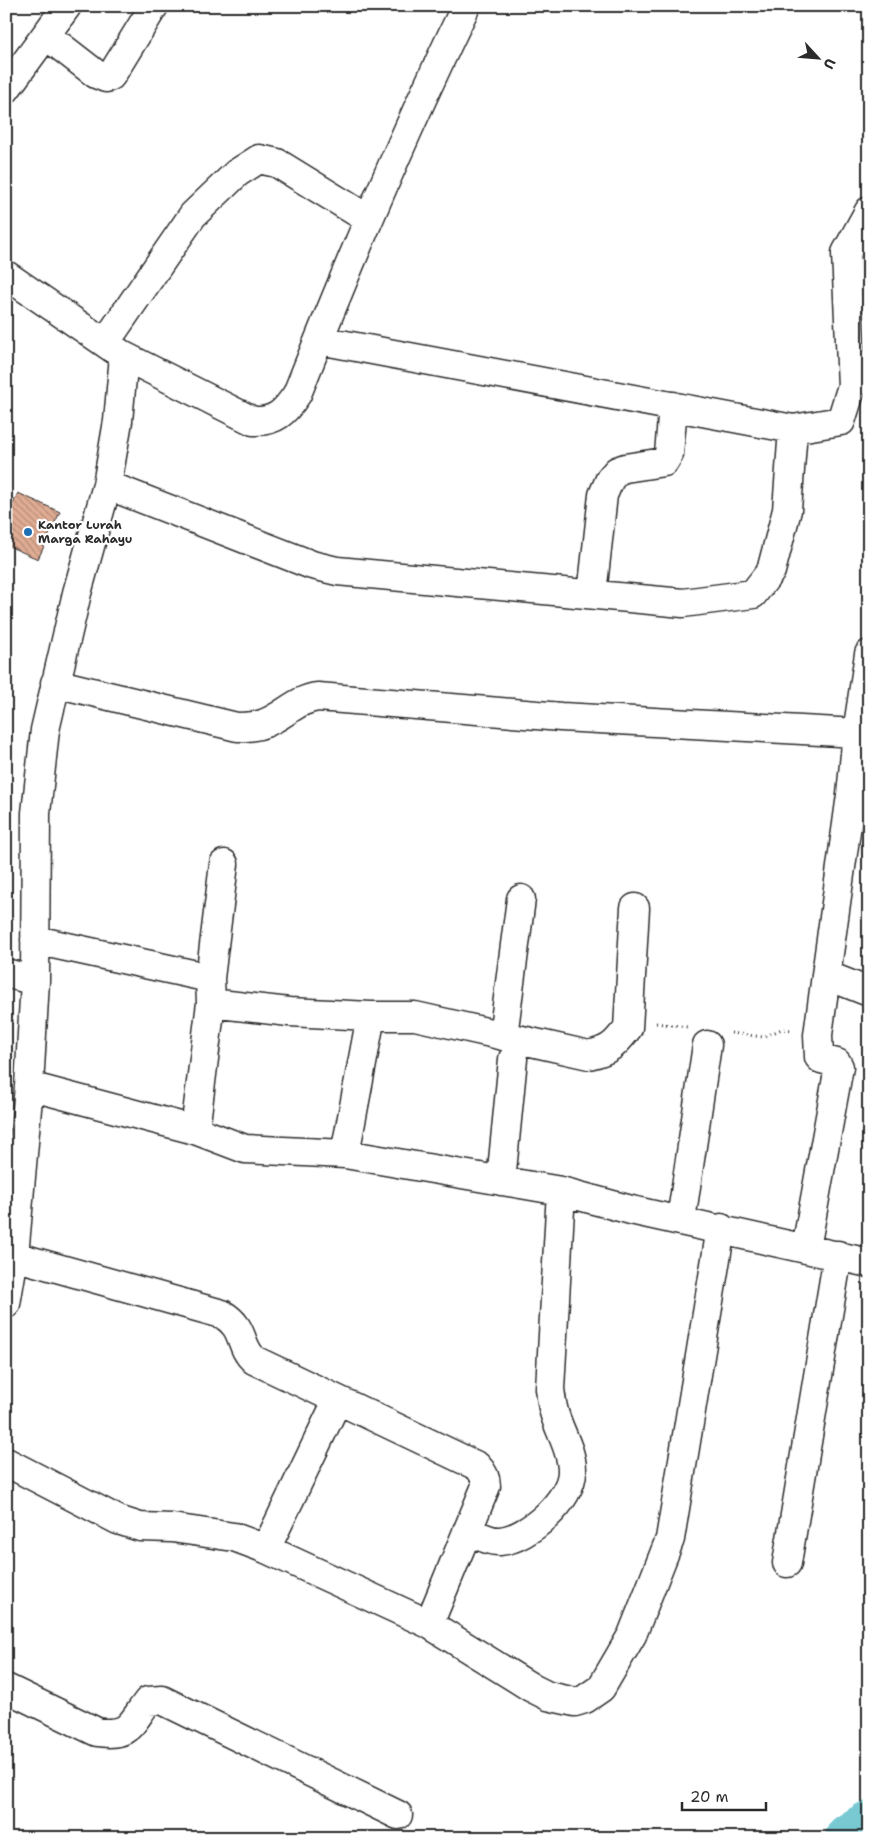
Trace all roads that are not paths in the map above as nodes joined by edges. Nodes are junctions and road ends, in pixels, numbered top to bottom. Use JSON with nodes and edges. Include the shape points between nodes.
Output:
{"nodes":[{"id":1,"x":67,"y":6,"type":"edge"},
{"id":2,"x":154,"y":6,"type":"edge"},
{"id":3,"x":466,"y":6,"type":"edge"},
{"id":4,"x":47,"y":36,"type":"junction"},
{"id":5,"x":6,"y":89,"type":"edge"},
{"id":6,"x":869,"y":212,"type":"edge"},
{"id":7,"x":368,"y":219,"type":"junction"},
{"id":8,"x":6,"y":275,"type":"edge"},
{"id":9,"x":319,"y":340,"type":"junction"},
{"id":10,"x":115,"y":349,"type":"junction"},
{"id":11,"x":673,"y":406,"type":"junction"},
{"id":12,"x":793,"y":428,"type":"junction"},
{"id":13,"x":107,"y":485,"type":"junction"},
{"id":14,"x":592,"y":594,"type":"junction"},
{"id":15,"x":869,"y":654,"type":"edge"},
{"id":16,"x":55,"y":683,"type":"junction"},
{"id":17,"x":863,"y":734,"type":"edge"},
{"id":18,"x":860,"y":798,"type":"edge"},
{"id":19,"x":224,"y":864,"type":"dead end"},
{"id":20,"x":520,"y":899,"type":"dead end"},
{"id":21,"x":636,"y":908,"type":"dead end"},
{"id":22,"x":35,"y":940,"type":"junction"},
{"id":23,"x":6,"y":973,"type":"edge"},
{"id":24,"x":826,"y":975,"type":"junction"},
{"id":25,"x":35,"y":981,"type":"junction"},
{"id":26,"x":210,"y":990,"type":"junction"},
{"id":27,"x":869,"y":992,"type":"edge"},
{"id":28,"x":371,"y":1016,"type":"junction"},
{"id":29,"x":707,"y":1045,"type":"dead end"},
{"id":30,"x":508,"y":1048,"type":"junction"},
{"id":31,"x":29,"y":1086,"type":"junction"},
{"id":32,"x":195,"y":1130,"type":"junction"},
{"id":33,"x":15,"y":1152,"type":"edge"},
{"id":34,"x":345,"y":1154,"type":"junction"},
{"id":35,"x":502,"y":1181,"type":"junction"},
{"id":36,"x":560,"y":1191,"type":"junction"},
{"id":37,"x":681,"y":1220,"type":"junction"},
{"id":38,"x":721,"y":1228,"type":"junction"},
{"id":39,"x":806,"y":1248,"type":"junction"},
{"id":40,"x":838,"y":1255,"type":"junction"},
{"id":41,"x":14,"y":1256,"type":"junction"},
{"id":42,"x":869,"y":1262,"type":"edge"},
{"id":43,"x":6,"y":1304,"type":"edge"},
{"id":44,"x":337,"y":1401,"type":"junction"},
{"id":45,"x":6,"y":1462,"type":"edge"},
{"id":46,"x":467,"y":1530,"type":"junction"},
{"id":47,"x":266,"y":1549,"type":"junction"},
{"id":48,"x":787,"y":1563,"type":"dead end"},
{"id":49,"x":429,"y":1624,"type":"junction"},
{"id":50,"x":6,"y":1688,"type":"edge"},
{"id":51,"x":398,"y":1815,"type":"dead end"}],
"edges":[{"from":1,"to":4,"type":"street"},
{"from":2,"to":4,"type":"street","via":[[111,76],[106,78],[96,74]]},
{"from":3,"to":7,"type":"street","via":[[424,91]]},
{"from":4,"to":5,"type":"street"},
{"from":6,"to":12,"type":"street","via":[[846,252],[852,386],[841,421]]},
{"from":7,"to":9,"type":"street"},
{"from":7,"to":10,"type":"street","via":[[277,163],[259,159],[193,215]]},
{"from":8,"to":10,"type":"street"},
{"from":9,"to":10,"type":"street","via":[[289,407],[265,422],[254,421]]},
{"from":9,"to":11,"type":"street"},
{"from":10,"to":13,"type":"street","via":[[118,421]]},
{"from":11,"to":12,"type":"street"},
{"from":11,"to":14,"type":"street","via":[[669,454],[664,462],[617,470],[603,495]]},
{"from":12,"to":14,"type":"street","via":[[787,510],[771,571],[753,594],[683,603]]},
{"from":13,"to":14,"type":"street","via":[[312,565],[337,571]]},
{"from":13,"to":16,"type":"street"},
{"from":15,"to":17,"type":"street"},
{"from":16,"to":17,"type":"street","via":[[237,727],[266,723],[309,698],[318,697],[560,717]]},
{"from":16,"to":22,"type":"street","via":[[45,730],[36,813]]},
{"from":17,"to":18,"type":"street"},
{"from":18,"to":24,"type":"street"},
{"from":19,"to":26,"type":"street"},
{"from":20,"to":30,"type":"street"},
{"from":21,"to":30,"type":"street","via":[[628,1028],[619,1040],[606,1051],[588,1055]]},
{"from":22,"to":25,"type":"street"},
{"from":22,"to":26,"type":"street"},
{"from":23,"to":25,"type":"street"},
{"from":24,"to":27,"type":"street"},
{"from":24,"to":39,"type":"street","via":[[818,1035],[819,1057],[837,1063],[839,1067]]},
{"from":25,"to":31,"type":"street"},
{"from":26,"to":28,"type":"street","via":[[289,1012]]},
{"from":26,"to":32,"type":"street"},
{"from":28,"to":30,"type":"street","via":[[415,1016]]},
{"from":28,"to":34,"type":"street"},
{"from":29,"to":37,"type":"street"},
{"from":30,"to":35,"type":"street"},
{"from":31,"to":32,"type":"street"},
{"from":31,"to":33,"type":"street"},
{"from":32,"to":34,"type":"street","via":[[245,1149]]},
{"from":33,"to":41,"type":"street"},
{"from":34,"to":35,"type":"street"},
{"from":35,"to":36,"type":"street"},
{"from":36,"to":37,"type":"street"},
{"from":36,"to":46,"type":"street","via":[[550,1389],[554,1412],[570,1457],[570,1484],[561,1501],[547,1515],[511,1539],[498,1541]]},
{"from":37,"to":38,"type":"street"},
{"from":38,"to":39,"type":"street"},
{"from":38,"to":49,"type":"street","via":[[670,1539],[632,1635],[601,1688],[576,1702],[548,1696]]},
{"from":39,"to":40,"type":"street"},
{"from":40,"to":42,"type":"street"},
{"from":40,"to":48,"type":"street"},
{"from":41,"to":43,"type":"street"},
{"from":41,"to":44,"type":"street","via":[[222,1314],[232,1320],[247,1354],[254,1360]]},
{"from":44,"to":46,"type":"street","via":[[477,1466],[486,1479],[486,1486]]},
{"from":44,"to":47,"type":"street"},
{"from":45,"to":47,"type":"street","via":[[118,1520],[140,1527],[234,1537]]},
{"from":46,"to":49,"type":"street"},
{"from":47,"to":49,"type":"street"},
{"from":50,"to":51,"type":"street","via":[[97,1732],[108,1734],[128,1729],[148,1701],[162,1700]]}]}
